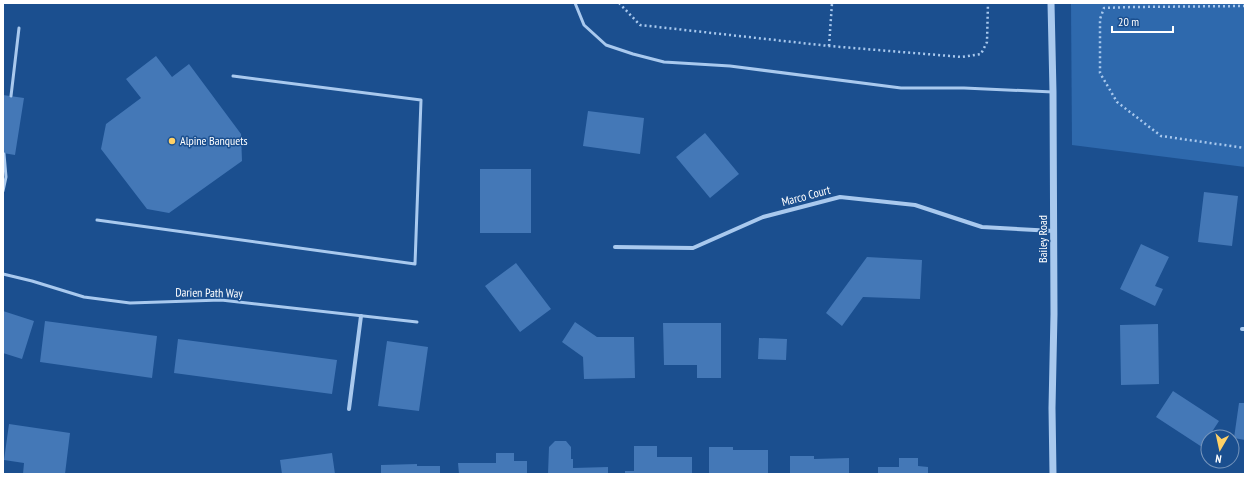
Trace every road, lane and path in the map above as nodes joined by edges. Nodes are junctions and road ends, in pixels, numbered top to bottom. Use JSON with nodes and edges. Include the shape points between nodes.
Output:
{"nodes":[{"id":1,"x":575,"y":3,"type":"edge"},
{"id":2,"x":619,"y":3,"type":"edge"},
{"id":3,"x":832,"y":3,"type":"edge"},
{"id":4,"x":988,"y":3,"type":"edge"},
{"id":5,"x":1051,"y":3,"type":"edge"},
{"id":6,"x":1245,"y":6,"type":"edge"},
{"id":7,"x":19,"y":28,"type":"dead end"},
{"id":8,"x":829,"y":46,"type":"junction"},
{"id":9,"x":233,"y":76,"type":"dead end"},
{"id":10,"x":1053,"y":92,"type":"junction"},
{"id":11,"x":11,"y":96,"type":"dead end"},
{"id":12,"x":1245,"y":148,"type":"edge"},
{"id":13,"x":4,"y":154,"type":"dead end"},
{"id":14,"x":3,"y":191,"type":"edge"},
{"id":15,"x":97,"y":220,"type":"dead end"},
{"id":16,"x":1054,"y":231,"type":"junction"},
{"id":17,"x":615,"y":247,"type":"dead end"},
{"id":18,"x":3,"y":274,"type":"edge"},
{"id":19,"x":361,"y":316,"type":"junction"},
{"id":20,"x":417,"y":322,"type":"dead end"},
{"id":21,"x":349,"y":409,"type":"dead end"},
{"id":22,"x":1053,"y":474,"type":"edge"}],
"edges":[{"from":1,"to":10,"type":"lane","via":[[584,24],[606,45],[664,62],[730,66],[901,88]]},
{"from":2,"to":8,"type":"path","via":[[640,25]]},
{"from":3,"to":8,"type":"path"},
{"from":4,"to":8,"type":"path","via":[[987,42],[981,54],[962,58]]},
{"from":5,"to":10,"type":"street","name":"Bailey Road"},
{"from":6,"to":12,"type":"path","via":[[1104,8],[1100,19],[1100,73],[1117,102],[1161,136]]},
{"from":7,"to":11,"type":"lane"},
{"from":9,"to":15,"type":"lane","via":[[421,100],[415,264]]},
{"from":10,"to":16,"type":"street","name":"Bailey Road"},
{"from":13,"to":14,"type":"lane","via":[[6,177]]},
{"from":16,"to":17,"type":"street","name":"Marco Court","via":[[982,227],[915,205],[840,197],[763,217],[693,248]]},
{"from":16,"to":22,"type":"street","name":"Bailey Road"},
{"from":18,"to":19,"type":"lane","name":"Darien Path Way","via":[[84,297],[130,303],[222,300]]},
{"from":19,"to":20,"type":"lane","name":"Darien Path Way"},
{"from":19,"to":21,"type":"street"}]}
